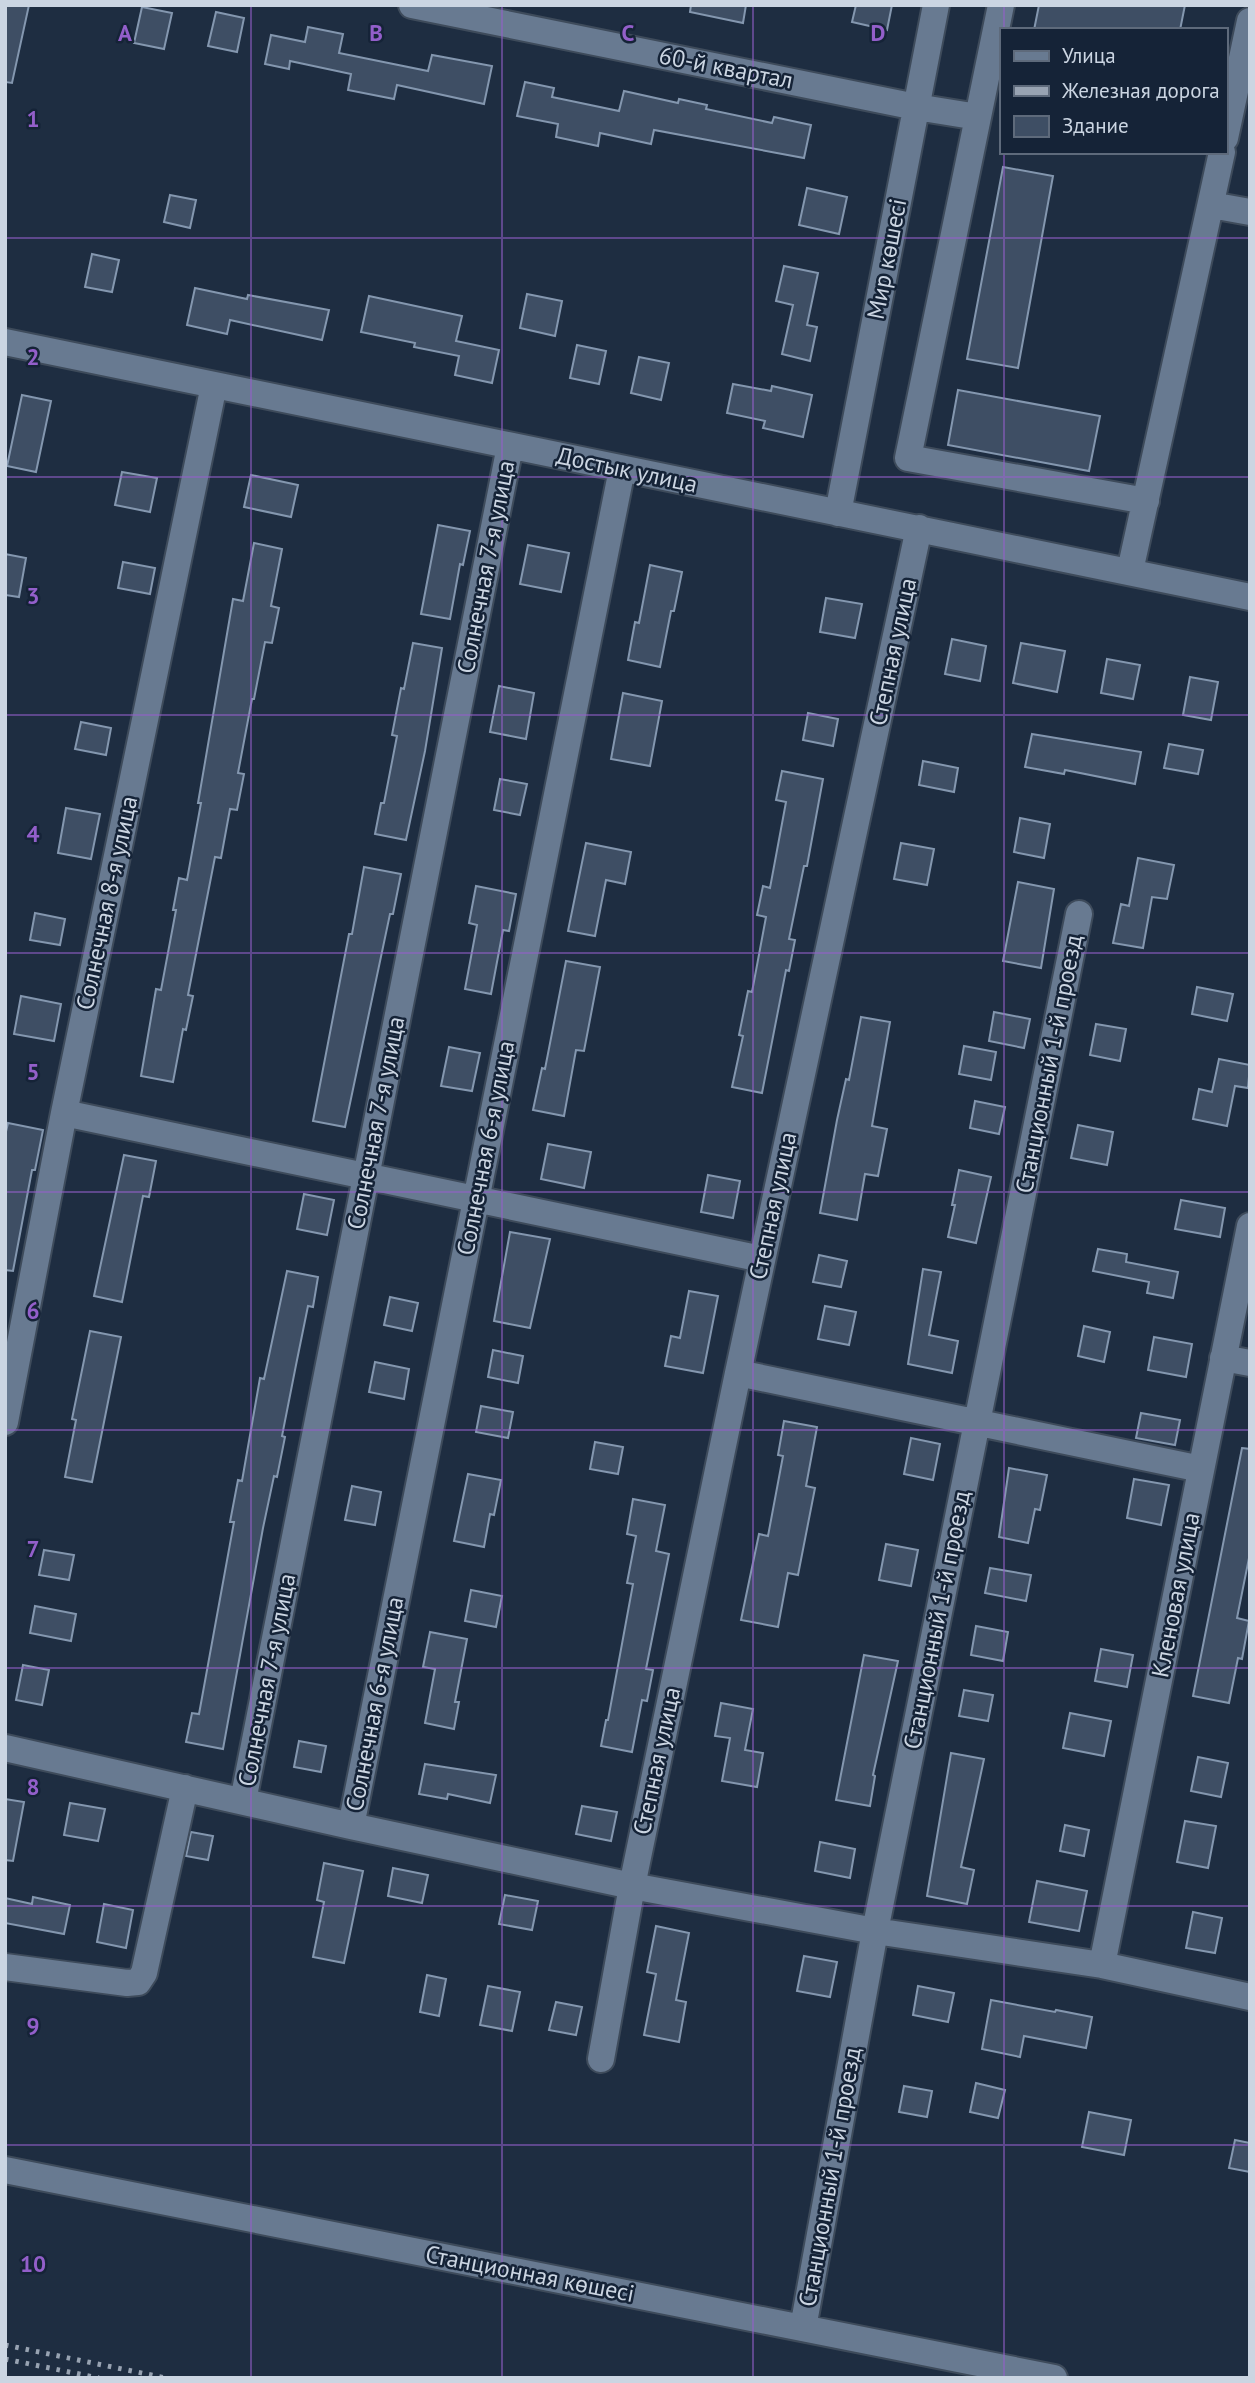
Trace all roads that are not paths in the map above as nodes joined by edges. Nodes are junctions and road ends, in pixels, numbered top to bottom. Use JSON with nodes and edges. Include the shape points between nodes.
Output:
{"nodes":[{"id":1,"x":412,"y":5,"type":"edge"},
{"id":2,"x":936,"y":5,"type":"edge"},
{"id":3,"x":1002,"y":5,"type":"edge"},
{"id":4,"x":1250,"y":21,"type":"edge"},
{"id":5,"x":916,"y":107,"type":"junction"},
{"id":6,"x":978,"y":117,"type":"junction"},
{"id":7,"x":1227,"y":129,"type":"edge"},
{"id":8,"x":1222,"y":154,"type":"edge"},
{"id":9,"x":1210,"y":205,"type":"junction"},
{"id":10,"x":1250,"y":212,"type":"edge"},
{"id":11,"x":5,"y":342,"type":"edge"},
{"id":12,"x":214,"y":385,"type":"junction"},
{"id":13,"x":510,"y":446,"type":"junction"},
{"id":14,"x":622,"y":469,"type":"junction"},
{"id":15,"x":1146,"y":501,"type":"junction"},
{"id":16,"x":838,"y":513,"type":"junction"},
{"id":17,"x":919,"y":528,"type":"junction"},
{"id":18,"x":1130,"y":571,"type":"junction"},
{"id":19,"x":1250,"y":597,"type":"edge"},
{"id":20,"x":1079,"y":914,"type":"dead end"},
{"id":21,"x":64,"y":1113,"type":"junction"},
{"id":22,"x":365,"y":1176,"type":"junction"},
{"id":23,"x":476,"y":1199,"type":"junction"},
{"id":24,"x":1250,"y":1226,"type":"edge"},
{"id":25,"x":762,"y":1259,"type":"junction"},
{"id":26,"x":1223,"y":1357,"type":"junction"},
{"id":27,"x":1250,"y":1363,"type":"edge"},
{"id":28,"x":738,"y":1373,"type":"junction"},
{"id":29,"x":5,"y":1422,"type":"edge"},
{"id":30,"x":977,"y":1422,"type":"junction"},
{"id":31,"x":1201,"y":1469,"type":"junction"},
{"id":32,"x":5,"y":1748,"type":"edge"},
{"id":33,"x":185,"y":1788,"type":"junction"},
{"id":34,"x":243,"y":1801,"type":"junction"},
{"id":35,"x":351,"y":1826,"type":"junction"},
{"id":36,"x":632,"y":1886,"type":"junction"},
{"id":37,"x":875,"y":1931,"type":"junction"},
{"id":38,"x":1102,"y":1965,"type":"junction"},
{"id":39,"x":5,"y":1967,"type":"edge"},
{"id":40,"x":1250,"y":1997,"type":"edge"},
{"id":41,"x":601,"y":2059,"type":"dead end"},
{"id":42,"x":5,"y":2170,"type":"edge"},
{"id":43,"x":803,"y":2328,"type":"junction"},
{"id":44,"x":1054,"y":2378,"type":"edge"}],
"edges":[{"from":1,"to":5,"type":"street","name":"60-й квартал"},
{"from":2,"to":5,"type":"street","name":"Мир көшесі"},
{"from":3,"to":6,"type":"street"},
{"from":4,"to":7,"type":"street"},
{"from":5,"to":6,"type":"street","name":"60-й квартал"},
{"from":5,"to":16,"type":"street","name":"Мир көшесі"},
{"from":6,"to":15,"type":"street","via":[[908,458]]},
{"from":8,"to":9,"type":"street"},
{"from":9,"to":10,"type":"street"},
{"from":9,"to":15,"type":"street"},
{"from":11,"to":12,"type":"street","name":"Достык улица"},
{"from":12,"to":13,"type":"street","name":"Достык улица"},
{"from":12,"to":21,"type":"street","name":"Солнечная 8-я улица"},
{"from":13,"to":14,"type":"street","name":"Достык улица"},
{"from":13,"to":22,"type":"street","name":"Солнечная 7-я улица"},
{"from":14,"to":16,"type":"street","name":"Достык улица"},
{"from":14,"to":23,"type":"street","name":"Солнечная 6-я улица"},
{"from":15,"to":18,"type":"street"},
{"from":16,"to":17,"type":"street","name":"Достык улица"},
{"from":17,"to":18,"type":"street","name":"Достык улица"},
{"from":17,"to":25,"type":"street","name":"Степная улица"},
{"from":18,"to":19,"type":"street","name":"Достык улица"},
{"from":20,"to":30,"type":"street","name":"Станционный 1-й проезд"},
{"from":21,"to":22,"type":"street"},
{"from":21,"to":29,"type":"street","name":"Солнечная 8-я улица"},
{"from":22,"to":23,"type":"street"},
{"from":22,"to":34,"type":"street","name":"Солнечная 7-я улица"},
{"from":23,"to":25,"type":"street"},
{"from":23,"to":35,"type":"street","name":"Солнечная 6-я улица"},
{"from":24,"to":26,"type":"street","name":"Кленовая улица"},
{"from":25,"to":28,"type":"street","name":"Степная улица"},
{"from":26,"to":27,"type":"street"},
{"from":26,"to":31,"type":"street","name":"Кленовая улица"},
{"from":28,"to":30,"type":"street"},
{"from":28,"to":36,"type":"street","name":"Степная улица"},
{"from":30,"to":31,"type":"street"},
{"from":30,"to":37,"type":"street","name":"Станционный 1-й проезд"},
{"from":31,"to":38,"type":"street","name":"Кленовая улица"},
{"from":32,"to":33,"type":"street"},
{"from":33,"to":34,"type":"street"},
{"from":33,"to":39,"type":"street","via":[[144,1973],[138,1982]]},
{"from":34,"to":35,"type":"street"},
{"from":35,"to":36,"type":"street"},
{"from":36,"to":37,"type":"street"},
{"from":36,"to":41,"type":"street","name":"Степная улица"},
{"from":37,"to":38,"type":"street"},
{"from":37,"to":43,"type":"street","name":"Станционный 1-й проезд"},
{"from":38,"to":40,"type":"street"},
{"from":42,"to":43,"type":"street","name":"Станционная көшесі"},
{"from":43,"to":44,"type":"street","name":"Станционная көшесі"}]}
